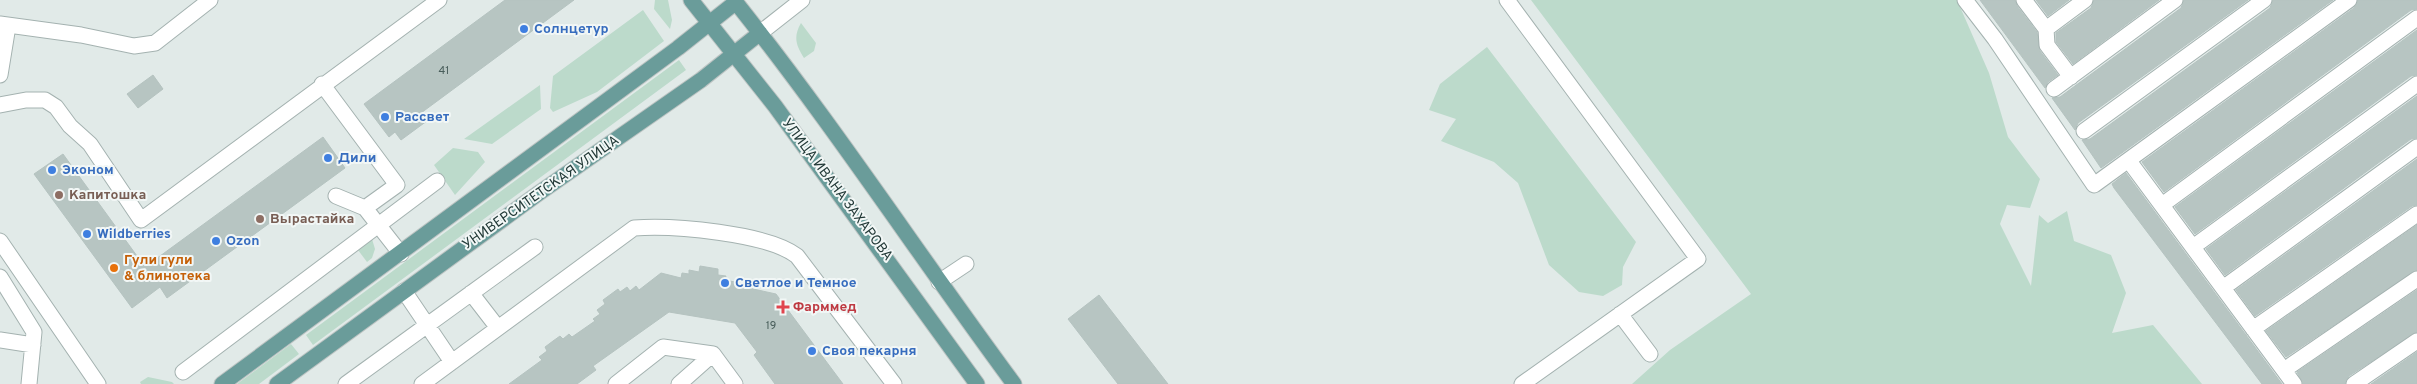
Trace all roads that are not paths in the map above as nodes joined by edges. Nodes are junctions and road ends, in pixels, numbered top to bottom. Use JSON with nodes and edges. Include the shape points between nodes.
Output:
{"nodes":[{"id":1,"x":210,"y":0,"type":"edge"},
{"id":2,"x":439,"y":0,"type":"edge"},
{"id":3,"x":691,"y":0,"type":"edge"},
{"id":4,"x":802,"y":0,"type":"edge"},
{"id":5,"x":1507,"y":0,"type":"edge"},
{"id":6,"x":1965,"y":0,"type":"edge"},
{"id":7,"x":2024,"y":0,"type":"edge"},
{"id":8,"x":2085,"y":0,"type":"edge"},
{"id":9,"x":2175,"y":0,"type":"edge"},
{"id":10,"x":2264,"y":0,"type":"edge"},
{"id":11,"x":2349,"y":0,"type":"edge"},
{"id":12,"x":737,"y":1,"type":"edge"},
{"id":13,"x":2417,"y":18,"type":"edge"},
{"id":14,"x":709,"y":23,"type":"junction"},
{"id":15,"x":4,"y":25,"type":"edge"},
{"id":16,"x":2046,"y":29,"type":"junction"},
{"id":17,"x":760,"y":33,"type":"junction"},
{"id":18,"x":733,"y":54,"type":"junction"},
{"id":19,"x":0,"y":75,"type":"edge"},
{"id":20,"x":2071,"y":77,"type":"junction"},
{"id":21,"x":322,"y":84,"type":"junction"},
{"id":22,"x":2417,"y":84,"type":"edge"},
{"id":23,"x":2054,"y":89,"type":"dead end"},
{"id":24,"x":0,"y":105,"type":"edge"},
{"id":25,"x":2084,"y":131,"type":"dead end"},
{"id":26,"x":2417,"y":147,"type":"edge"},
{"id":27,"x":2129,"y":161,"type":"junction"},
{"id":28,"x":437,"y":181,"type":"dead end"},
{"id":29,"x":336,"y":196,"type":"dead end"},
{"id":30,"x":2162,"y":205,"type":"junction"},
{"id":31,"x":365,"y":208,"type":"junction"},
{"id":32,"x":2417,"y":214,"type":"edge"},
{"id":33,"x":378,"y":226,"type":"junction"},
{"id":34,"x":0,"y":241,"type":"edge"},
{"id":35,"x":535,"y":247,"type":"dead end"},
{"id":36,"x":2193,"y":247,"type":"junction"},
{"id":37,"x":401,"y":254,"type":"junction"},
{"id":38,"x":966,"y":264,"type":"dead end"},
{"id":39,"x":0,"y":277,"type":"edge"},
{"id":40,"x":2417,"y":279,"type":"edge"},
{"id":41,"x":939,"y":282,"type":"junction"},
{"id":42,"x":2223,"y":288,"type":"junction"},
{"id":43,"x":404,"y":291,"type":"junction"},
{"id":44,"x":471,"y":293,"type":"junction"},
{"id":45,"x":1620,"y":314,"type":"junction"},
{"id":46,"x":427,"y":325,"type":"junction"},
{"id":47,"x":498,"y":328,"type":"junction"},
{"id":48,"x":2253,"y":329,"type":"junction"},
{"id":49,"x":0,"y":340,"type":"edge"},
{"id":50,"x":2417,"y":341,"type":"edge"},
{"id":51,"x":33,"y":345,"type":"junction"},
{"id":52,"x":713,"y":354,"type":"junction"},
{"id":53,"x":1650,"y":354,"type":"dead end"},
{"id":54,"x":452,"y":362,"type":"junction"},
{"id":55,"x":2284,"y":370,"type":"junction"},
{"id":56,"x":183,"y":372,"type":"dead end"},
{"id":57,"x":29,"y":384,"type":"edge"},
{"id":58,"x":98,"y":384,"type":"edge"},
{"id":59,"x":222,"y":384,"type":"edge"},
{"id":60,"x":277,"y":384,"type":"edge"},
{"id":61,"x":346,"y":384,"type":"edge"},
{"id":62,"x":422,"y":384,"type":"edge"},
{"id":63,"x":616,"y":384,"type":"edge"},
{"id":64,"x":679,"y":384,"type":"edge"},
{"id":65,"x":735,"y":384,"type":"edge"},
{"id":66,"x":894,"y":384,"type":"edge"},
{"id":67,"x":977,"y":384,"type":"edge"},
{"id":68,"x":1014,"y":384,"type":"edge"},
{"id":69,"x":1522,"y":384,"type":"edge"},
{"id":70,"x":2294,"y":384,"type":"edge"},
{"id":71,"x":2354,"y":384,"type":"edge"}],
"edges":[{"from":1,"to":15,"type":"street","via":[[155,43],[134,46],[81,34]]},
{"from":2,"to":21,"type":"street"},
{"from":3,"to":14,"type":"main road","name":"УЛИЦА ИВАНА ЗАХАРОВА"},
{"from":4,"to":17,"type":"street","name":"УНИВЕРСИТЕТСКАЯ УЛИЦА"},
{"from":5,"to":45,"type":"street","via":[[1698,259]]},
{"from":6,"to":27,"type":"street","via":[[2094,185]]},
{"from":7,"to":16,"type":"street"},
{"from":8,"to":16,"type":"street"},
{"from":9,"to":20,"type":"street"},
{"from":10,"to":25,"type":"street"},
{"from":11,"to":27,"type":"street"},
{"from":12,"to":14,"type":"main road"},
{"from":12,"to":17,"type":"main road","name":"УЛИЦА ИВАНА ЗАХАРОВА"},
{"from":13,"to":30,"type":"street"},
{"from":14,"to":18,"type":"main road","name":"УЛИЦА ИВАНА ЗАХАРОВА"},
{"from":14,"to":37,"type":"main road"},
{"from":15,"to":19,"type":"street"},
{"from":16,"to":20,"type":"street","via":[[2047,45]]},
{"from":17,"to":18,"type":"main road","name":"УНИВЕРСИТЕТСКАЯ УЛИЦА"},
{"from":17,"to":41,"type":"main road","name":"УЛИЦА ИВАНА ЗАХАРОВА"},
{"from":18,"to":43,"type":"main road","name":"УНИВЕРСИТЕТСКАЯ УЛИЦА"},
{"from":18,"to":67,"type":"main road","name":"УЛИЦА ИВАНА ЗАХАРОВА","via":[[879,247]]},
{"from":20,"to":23,"type":"street"},
{"from":21,"to":24,"type":"street","via":[[141,220],[90,144],[70,126],[56,107],[45,100]]},
{"from":21,"to":31,"type":"street","via":[[397,185]]},
{"from":22,"to":36,"type":"street"},
{"from":26,"to":42,"type":"street"},
{"from":27,"to":30,"type":"street"},
{"from":28,"to":33,"type":"street"},
{"from":29,"to":31,"type":"street"},
{"from":30,"to":36,"type":"street"},
{"from":31,"to":33,"type":"street"},
{"from":32,"to":48,"type":"street"},
{"from":33,"to":37,"type":"street"},
{"from":33,"to":56,"type":"street"},
{"from":34,"to":58,"type":"street"},
{"from":35,"to":44,"type":"street"},
{"from":36,"to":42,"type":"street"},
{"from":37,"to":59,"type":"main road"},
{"from":38,"to":41,"type":"street"},
{"from":39,"to":51,"type":"street","via":[[34,332]]},
{"from":40,"to":55,"type":"street"},
{"from":41,"to":68,"type":"main road","name":"УЛИЦА ИВАНА ЗАХАРОВА"},
{"from":42,"to":48,"type":"street"},
{"from":43,"to":46,"type":"street"},
{"from":43,"to":60,"type":"main road","name":"УНИВЕРСИТЕТСКАЯ УЛИЦА"},
{"from":44,"to":46,"type":"street"},
{"from":44,"to":47,"type":"street"},
{"from":45,"to":53,"type":"street"},
{"from":45,"to":69,"type":"street"},
{"from":46,"to":54,"type":"street"},
{"from":46,"to":61,"type":"street"},
{"from":47,"to":54,"type":"street"},
{"from":47,"to":66,"type":"street","via":[[634,228],[655,226],[706,231],[787,248],[797,256]]},
{"from":48,"to":55,"type":"street"},
{"from":49,"to":51,"type":"street"},
{"from":50,"to":71,"type":"street"},
{"from":51,"to":57,"type":"street"},
{"from":52,"to":63,"type":"street","via":[[663,347]]},
{"from":52,"to":64,"type":"street"},
{"from":52,"to":65,"type":"street"},
{"from":54,"to":62,"type":"street"},
{"from":55,"to":70,"type":"street"}]}
